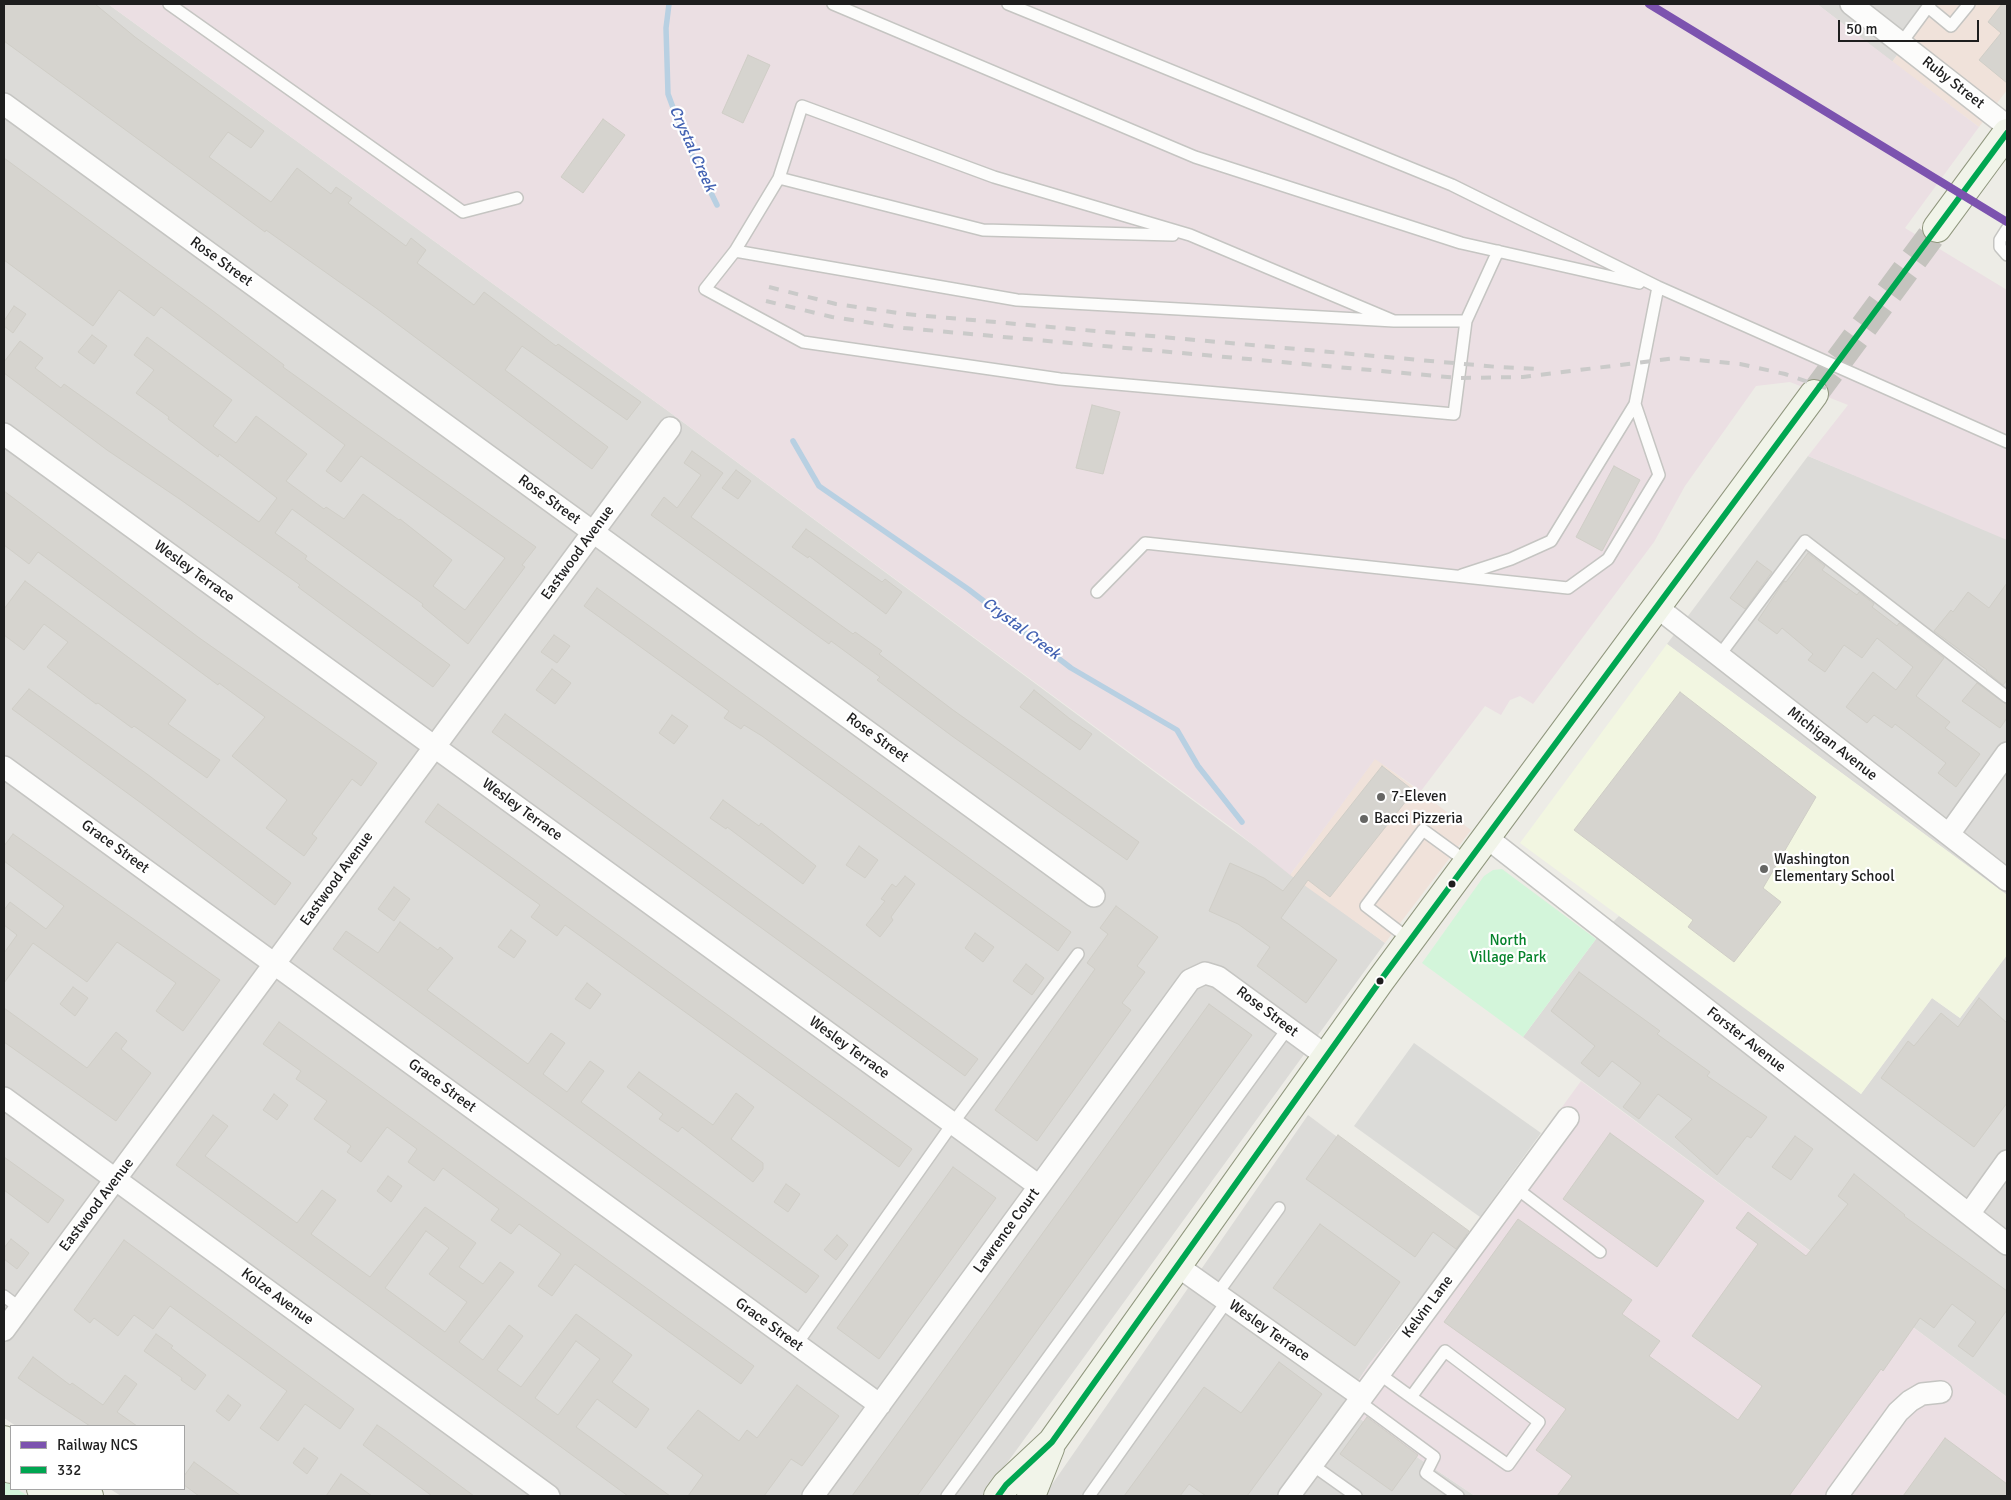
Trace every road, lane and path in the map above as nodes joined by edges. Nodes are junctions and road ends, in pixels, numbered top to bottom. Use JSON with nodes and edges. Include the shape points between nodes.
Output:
{"nodes":[{"id":1,"x":169,"y":4,"type":"edge"},
{"id":2,"x":833,"y":4,"type":"edge"},
{"id":3,"x":1008,"y":4,"type":"edge"},
{"id":4,"x":1851,"y":4,"type":"edge"},
{"id":5,"x":1969,"y":4,"type":"edge"},
{"id":6,"x":1929,"y":5,"type":"edge"},
{"id":7,"x":1902,"y":42,"type":"junction"},
{"id":8,"x":4,"y":104,"type":"edge"},
{"id":9,"x":2007,"y":126,"type":"edge"},
{"id":10,"x":2007,"y":133,"type":"edge"},
{"id":11,"x":779,"y":178,"type":"junction"},
{"id":12,"x":517,"y":198,"type":"dead end"},
{"id":13,"x":1937,"y":228,"type":"tunnel mouth"},
{"id":14,"x":2007,"y":229,"type":"edge"},
{"id":15,"x":1190,"y":236,"type":"junction"},
{"id":16,"x":735,"y":251,"type":"junction"},
{"id":17,"x":1498,"y":251,"type":"junction"},
{"id":18,"x":2007,"y":254,"type":"edge"},
{"id":19,"x":1658,"y":287,"type":"junction"},
{"id":20,"x":1394,"y":321,"type":"junction"},
{"id":21,"x":1466,"y":321,"type":"junction"},
{"id":22,"x":1814,"y":394,"type":"tunnel mouth"},
{"id":23,"x":1635,"y":404,"type":"junction"},
{"id":24,"x":670,"y":428,"type":"dead end"},
{"id":25,"x":4,"y":434,"type":"edge"},
{"id":26,"x":2007,"y":442,"type":"edge"},
{"id":27,"x":593,"y":532,"type":"junction"},
{"id":28,"x":1457,"y":577,"type":"junction"},
{"id":29,"x":1097,"y":592,"type":"dead end"},
{"id":30,"x":1658,"y":608,"type":"junction"},
{"id":31,"x":1718,"y":656,"type":"junction"},
{"id":32,"x":2007,"y":697,"type":"edge"},
{"id":33,"x":434,"y":747,"type":"junction"},
{"id":34,"x":2007,"y":753,"type":"edge"},
{"id":35,"x":4,"y":767,"type":"edge"},
{"id":36,"x":1949,"y":834,"type":"junction"},
{"id":37,"x":1486,"y":837,"type":"junction"},
{"id":38,"x":1467,"y":862,"type":"junction"},
{"id":39,"x":2007,"y":880,"type":"edge"},
{"id":40,"x":1094,"y":896,"type":"dead end"},
{"id":41,"x":1410,"y":940,"type":"junction"},
{"id":42,"x":1078,"y":954,"type":"dead end"},
{"id":43,"x":275,"y":963,"type":"junction"},
{"id":44,"x":1205,"y":973,"type":"joint"},
{"id":45,"x":1288,"y":1028,"type":"junction"},
{"id":46,"x":1326,"y":1056,"type":"junction"},
{"id":47,"x":4,"y":1098,"type":"edge"},
{"id":48,"x":1568,"y":1118,"type":"dead end"},
{"id":49,"x":952,"y":1123,"type":"junction"},
{"id":50,"x":2007,"y":1161,"type":"edge"},
{"id":51,"x":116,"y":1179,"type":"junction"},
{"id":52,"x":1040,"y":1186,"type":"junction"},
{"id":53,"x":1516,"y":1188,"type":"junction"},
{"id":54,"x":1279,"y":1208,"type":"dead end"},
{"id":55,"x":1969,"y":1214,"type":"junction"},
{"id":56,"x":2007,"y":1244,"type":"edge"},
{"id":57,"x":1600,"y":1252,"type":"dead end"},
{"id":58,"x":1176,"y":1265,"type":"junction"},
{"id":59,"x":1222,"y":1298,"type":"junction"},
{"id":60,"x":12,"y":1302,"type":"edge"},
{"id":61,"x":4,"y":1330,"type":"edge"},
{"id":62,"x":796,"y":1345,"type":"junction"},
{"id":63,"x":1378,"y":1373,"type":"junction"},
{"id":64,"x":1940,"y":1392,"type":"dead end"},
{"id":65,"x":1412,"y":1397,"type":"junction"},
{"id":66,"x":1359,"y":1398,"type":"junction"},
{"id":67,"x":880,"y":1405,"type":"junction"},
{"id":68,"x":1052,"y":1442,"type":"junction"},
{"id":69,"x":1312,"y":1464,"type":"junction"},
{"id":70,"x":549,"y":1496,"type":"edge"},
{"id":71,"x":813,"y":1496,"type":"edge"},
{"id":72,"x":947,"y":1496,"type":"edge"},
{"id":73,"x":998,"y":1496,"type":"edge"},
{"id":74,"x":1031,"y":1496,"type":"edge"},
{"id":75,"x":1089,"y":1496,"type":"edge"},
{"id":76,"x":1288,"y":1496,"type":"edge"},
{"id":77,"x":1356,"y":1496,"type":"edge"},
{"id":78,"x":1458,"y":1496,"type":"edge"},
{"id":79,"x":1837,"y":1496,"type":"edge"}],
"edges":[{"from":1,"to":12,"type":"lane","via":[[463,212]]},
{"from":2,"to":17,"type":"lane","via":[[1194,157],[1461,243]]},
{"from":3,"to":19,"type":"lane","via":[[1452,186]]},
{"from":4,"to":7,"type":"street","name":"Ruby Street"},
{"from":5,"to":6,"type":"lane","via":[[1951,26]]},
{"from":6,"to":7,"type":"lane"},
{"from":7,"to":9,"type":"street","name":"Ruby Street"},
{"from":8,"to":27,"type":"street","name":"Rose Street"},
{"from":10,"to":13,"type":"main road"},
{"from":11,"to":15,"type":"lane","via":[[983,230]]},
{"from":11,"to":15,"type":"lane","via":[[802,106],[994,177]]},
{"from":11,"to":16,"type":"lane"},
{"from":14,"to":18,"type":"lane","via":[[2000,240],[2000,247]]},
{"from":15,"to":20,"type":"lane"},
{"from":16,"to":20,"type":"lane","via":[[1017,300]]},
{"from":16,"to":21,"type":"lane","via":[[705,289],[804,342],[1060,379],[1454,414]]},
{"from":17,"to":19,"type":"lane"},
{"from":17,"to":21,"type":"lane"},
{"from":19,"to":23,"type":"lane"},
{"from":19,"to":26,"type":"lane"},
{"from":20,"to":21,"type":"lane"},
{"from":22,"to":30,"type":"main road"},
{"from":23,"to":28,"type":"lane","via":[[1551,541],[1511,559]]},
{"from":23,"to":28,"type":"lane","via":[[1659,474],[1608,560],[1568,588]]},
{"from":24,"to":27,"type":"street","name":"Eastwood Avenue"},
{"from":25,"to":33,"type":"street","name":"Wesley Terrace"},
{"from":27,"to":33,"type":"street","name":"Eastwood Avenue"},
{"from":27,"to":40,"type":"street","name":"Rose Street"},
{"from":28,"to":29,"type":"lane","via":[[1145,543]]},
{"from":30,"to":31,"type":"street","name":"Michigan Avenue"},
{"from":30,"to":37,"type":"main road"},
{"from":31,"to":32,"type":"lane","via":[[1805,541]]},
{"from":31,"to":36,"type":"street","name":"Michigan Avenue"},
{"from":33,"to":43,"type":"street","name":"Eastwood Avenue"},
{"from":33,"to":49,"type":"street","name":"Wesley Terrace"},
{"from":34,"to":36,"type":"street"},
{"from":35,"to":43,"type":"street","name":"Grace Street"},
{"from":36,"to":39,"type":"street","name":"Michigan Avenue"},
{"from":37,"to":38,"type":"main road"},
{"from":37,"to":55,"type":"street","name":"Forster Avenue"},
{"from":38,"to":41,"type":"main road"},
{"from":38,"to":41,"type":"lane","via":[[1423,830],[1366,906]]},
{"from":41,"to":46,"type":"main road"},
{"from":42,"to":49,"type":"lane"},
{"from":43,"to":51,"type":"street","name":"Eastwood Avenue"},
{"from":43,"to":62,"type":"street","name":"Grace Street"},
{"from":44,"to":45,"type":"street","name":"Rose Street","via":[[1218,976]]},
{"from":44,"to":52,"type":"street","name":"Lawrence Court","via":[[1190,980]]},
{"from":45,"to":46,"type":"street","name":"Rose Street"},
{"from":45,"to":72,"type":"lane"},
{"from":46,"to":58,"type":"main road"},
{"from":47,"to":51,"type":"street","name":"Kolze Avenue"},
{"from":48,"to":53,"type":"street","name":"Kelvin Lane"},
{"from":49,"to":52,"type":"street","name":"Wesley Terrace"},
{"from":49,"to":62,"type":"lane"},
{"from":50,"to":55,"type":"street"},
{"from":51,"to":60,"type":"street","name":"Eastwood Avenue"},
{"from":51,"to":70,"type":"street","name":"Kolze Avenue"},
{"from":52,"to":67,"type":"street","name":"Lawrence Court"},
{"from":53,"to":57,"type":"lane"},
{"from":53,"to":63,"type":"street","name":"Kelvin Lane"},
{"from":54,"to":59,"type":"lane"},
{"from":55,"to":56,"type":"street","name":"Forster Avenue"},
{"from":58,"to":59,"type":"street","name":"Wesley Terrace"},
{"from":58,"to":68,"type":"main road"},
{"from":59,"to":66,"type":"street","name":"Wesley Terrace"},
{"from":59,"to":75,"type":"lane"},
{"from":60,"to":61,"type":"street","name":"Eastwood Avenue"},
{"from":62,"to":67,"type":"street","name":"Grace Street"},
{"from":63,"to":65,"type":"lane"},
{"from":63,"to":66,"type":"street","name":"Kelvin Lane"},
{"from":64,"to":79,"type":"street","via":[[1922,1394],[1898,1412]]},
{"from":65,"to":65,"type":"lane","via":[[1508,1465],[1539,1422],[1445,1351]]},
{"from":66,"to":69,"type":"street","name":"Kelvin Lane"},
{"from":66,"to":78,"type":"lane","via":[[1434,1456],[1426,1472]]},
{"from":67,"to":71,"type":"street","name":"Lawrence Court"},
{"from":68,"to":73,"type":"main road"},
{"from":68,"to":74,"type":"main road"},
{"from":69,"to":76,"type":"street","name":"Kelvin Lane"},
{"from":69,"to":77,"type":"lane"}]}
